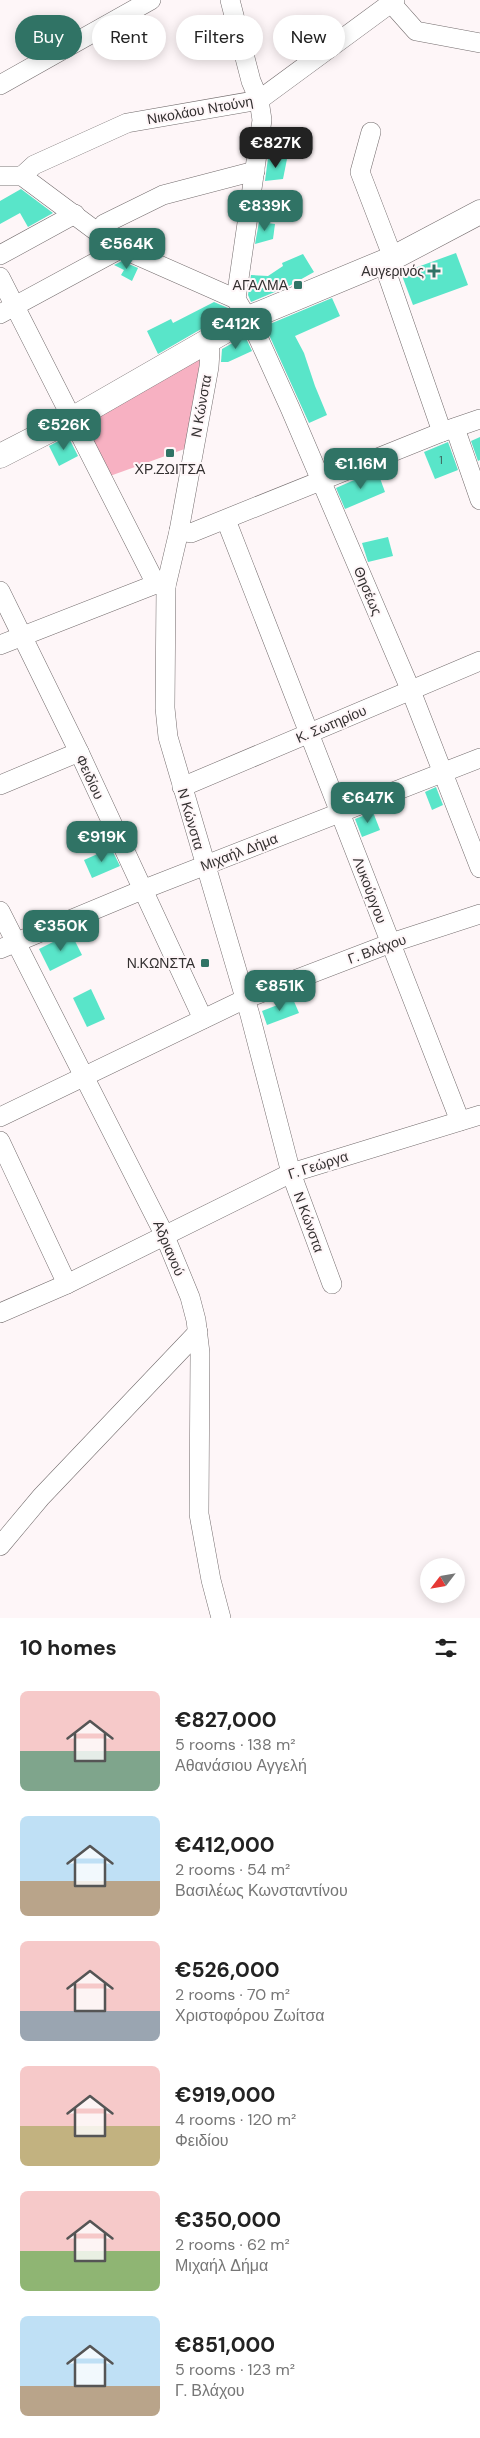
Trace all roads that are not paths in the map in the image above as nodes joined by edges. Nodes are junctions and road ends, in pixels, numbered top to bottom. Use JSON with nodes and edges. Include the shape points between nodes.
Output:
{"nodes":[{"id":1,"x":151,"y":0,"type":"edge"},
{"id":2,"x":230,"y":0,"type":"edge"},
{"id":3,"x":393,"y":2,"type":"edge"},
{"id":4,"x":480,"y":43,"type":"edge"},
{"id":5,"x":0,"y":85,"type":"edge"},
{"id":6,"x":259,"y":100,"type":"junction"},
{"id":7,"x":371,"y":132,"type":"dead end"},
{"id":8,"x":255,"y":171,"type":"junction"},
{"id":9,"x":0,"y":176,"type":"edge"},
{"id":10,"x":22,"y":176,"type":"junction"},
{"id":11,"x":75,"y":214,"type":"junction"},
{"id":12,"x":479,"y":216,"type":"edge"},
{"id":13,"x":99,"y":232,"type":"junction"},
{"id":14,"x":122,"y":248,"type":"junction"},
{"id":15,"x":0,"y":255,"type":"edge"},
{"id":16,"x":388,"y":260,"type":"junction"},
{"id":17,"x":0,"y":277,"type":"edge"},
{"id":18,"x":241,"y":309,"type":"junction"},
{"id":19,"x":7,"y":310,"type":"edge"},
{"id":20,"x":205,"y":341,"type":"junction"},
{"id":21,"x":72,"y":418,"type":"junction"},
{"id":22,"x":480,"y":419,"type":"edge"},
{"id":23,"x":449,"y":430,"type":"junction"},
{"id":24,"x":0,"y":456,"type":"edge"},
{"id":25,"x":321,"y":481,"type":"junction"},
{"id":26,"x":480,"y":500,"type":"edge"},
{"id":27,"x":226,"y":520,"type":"junction"},
{"id":28,"x":179,"y":531,"type":"junction"},
{"id":29,"x":161,"y":585,"type":"junction"},
{"id":30,"x":0,"y":591,"type":"edge"},
{"id":31,"x":22,"y":636,"type":"junction"},
{"id":32,"x":0,"y":645,"type":"edge"},
{"id":33,"x":480,"y":661,"type":"edge"},
{"id":34,"x":411,"y":691,"type":"junction"},
{"id":35,"x":310,"y":733,"type":"junction"},
{"id":36,"x":79,"y":752,"type":"junction"},
{"id":37,"x":480,"y":758,"type":"edge"},
{"id":38,"x":443,"y":772,"type":"junction"},
{"id":39,"x":0,"y":785,"type":"edge"},
{"id":40,"x":182,"y":787,"type":"junction"},
{"id":41,"x":340,"y":814,"type":"junction"},
{"id":42,"x":205,"y":865,"type":"junction"},
{"id":43,"x":480,"y":868,"type":"edge"},
{"id":44,"x":142,"y":890,"type":"junction"},
{"id":45,"x":0,"y":911,"type":"edge"},
{"id":46,"x":480,"y":914,"type":"edge"},
{"id":47,"x":391,"y":943,"type":"junction"},
{"id":48,"x":8,"y":946,"type":"edge"},
{"id":49,"x":245,"y":999,"type":"junction"},
{"id":50,"x":204,"y":1020,"type":"junction"},
{"id":51,"x":86,"y":1077,"type":"junction"},
{"id":52,"x":480,"y":1115,"type":"edge"},
{"id":53,"x":0,"y":1116,"type":"edge"},
{"id":54,"x":460,"y":1121,"type":"junction"},
{"id":55,"x":0,"y":1141,"type":"edge"},
{"id":56,"x":291,"y":1173,"type":"junction"},
{"id":57,"x":164,"y":1234,"type":"junction"},
{"id":58,"x":67,"y":1284,"type":"junction"},
{"id":59,"x":332,"y":1284,"type":"dead end"},
{"id":60,"x":0,"y":1313,"type":"edge"},
{"id":61,"x":198,"y":1332,"type":"junction"},
{"id":62,"x":0,"y":1546,"type":"edge"},
{"id":63,"x":221,"y":1618,"type":"edge"}],
"edges":[{"from":1,"to":5,"type":"street"},
{"from":2,"to":6,"type":"street"},
{"from":3,"to":4,"type":"street","via":[[416,30]]},
{"from":3,"to":6,"type":"street","name":"Νικολάου Ντούνη"},
{"from":6,"to":8,"type":"street","via":[[262,120]]},
{"from":6,"to":10,"type":"street","name":"Νικολάου Ντούνη","via":[[127,122],[34,164]]},
{"from":7,"to":16,"type":"street","via":[[360,172]]},
{"from":8,"to":13,"type":"street","via":[[163,195],[104,224]]},
{"from":8,"to":18,"type":"street"},
{"from":9,"to":10,"type":"street"},
{"from":10,"to":11,"type":"street"},
{"from":11,"to":13,"type":"street"},
{"from":11,"to":15,"type":"street"},
{"from":12,"to":16,"type":"main road"},
{"from":13,"to":14,"type":"street"},
{"from":14,"to":18,"type":"street"},
{"from":14,"to":19,"type":"street"},
{"from":16,"to":18,"type":"main road"},
{"from":16,"to":23,"type":"street"},
{"from":17,"to":19,"type":"street"},
{"from":18,"to":20,"type":"main road"},
{"from":18,"to":25,"type":"street","name":"Θησέως","via":[[256,333]]},
{"from":19,"to":21,"type":"street"},
{"from":20,"to":21,"type":"main road"},
{"from":20,"to":28,"type":"street","name":"Ν Κώνστα","via":[[210,351],[208,367]]},
{"from":21,"to":24,"type":"main road"},
{"from":21,"to":29,"type":"street"},
{"from":22,"to":23,"type":"street"},
{"from":23,"to":25,"type":"street"},
{"from":23,"to":26,"type":"street"},
{"from":25,"to":27,"type":"street"},
{"from":25,"to":34,"type":"street","name":"Θησέως"},
{"from":27,"to":28,"type":"street","via":[[190,533]]},
{"from":27,"to":35,"type":"street","name":"Λυκούργου"},
{"from":28,"to":29,"type":"street","name":"Ν Κώνστα"},
{"from":29,"to":31,"type":"street"},
{"from":29,"to":40,"type":"street","name":"Ν Κώνστα","via":[[164,708],[168,737]]},
{"from":30,"to":31,"type":"street","name":"Φειδίου"},
{"from":31,"to":32,"type":"street"},
{"from":31,"to":36,"type":"street","name":"Φειδίου"},
{"from":33,"to":34,"type":"street","name":"Κ. Σωτηρίου"},
{"from":34,"to":35,"type":"street","name":"Κ. Σωτηρίου"},
{"from":34,"to":38,"type":"street","name":"Θησέως"},
{"from":35,"to":40,"type":"street","name":"Κ. Σωτηρίου"},
{"from":35,"to":41,"type":"street","name":"Λυκούργου"},
{"from":36,"to":39,"type":"street"},
{"from":36,"to":44,"type":"street","name":"Φειδίου"},
{"from":37,"to":38,"type":"street","name":"Μιχαήλ Δήμα"},
{"from":38,"to":41,"type":"street","name":"Μιχαήλ Δήμα"},
{"from":38,"to":43,"type":"street","name":"Θησέως"},
{"from":40,"to":42,"type":"street","name":"Ν Κώνστα"},
{"from":41,"to":42,"type":"street","name":"Μιχαήλ Δήμα"},
{"from":41,"to":47,"type":"street","name":"Λυκούργου"},
{"from":42,"to":44,"type":"street","name":"Μιχαήλ Δήμα"},
{"from":42,"to":49,"type":"street","name":"Ν Κώνστα"},
{"from":44,"to":48,"type":"street","name":"Μιχαήλ Δήμα"},
{"from":44,"to":50,"type":"street","name":"Φειδίου"},
{"from":45,"to":48,"type":"street","name":"Αδριανού"},
{"from":46,"to":47,"type":"street","name":"Γ. Βλάχου"},
{"from":47,"to":49,"type":"street","name":"Γ. Βλάχου"},
{"from":47,"to":54,"type":"street","name":"Λυκούργου"},
{"from":48,"to":51,"type":"street","name":"Αδριανού"},
{"from":49,"to":50,"type":"street","name":"Γ. Βλάχου"},
{"from":49,"to":56,"type":"street","name":"Ν Κώνστα"},
{"from":50,"to":51,"type":"street","name":"Γ. Βλάχου"},
{"from":51,"to":53,"type":"street","name":"Γ. Βλάχου"},
{"from":51,"to":57,"type":"street","name":"Αδριανού"},
{"from":52,"to":54,"type":"street","name":"Γ. Γεώργα"},
{"from":54,"to":56,"type":"street","name":"Γ. Γεώργα"},
{"from":55,"to":58,"type":"street"},
{"from":56,"to":57,"type":"street","name":"Γ. Γεώργα"},
{"from":56,"to":59,"type":"street","name":"Ν Κώνστα"},
{"from":57,"to":58,"type":"street","name":"Γ. Γεώργα"},
{"from":57,"to":61,"type":"street","name":"Αδριανού","via":[[190,1297]]},
{"from":58,"to":60,"type":"street","name":"Γ. Γεώργα"},
{"from":61,"to":62,"type":"street","via":[[41,1496]]},
{"from":61,"to":63,"type":"street","name":"Αδριανού","via":[[199,1514]]}]}
